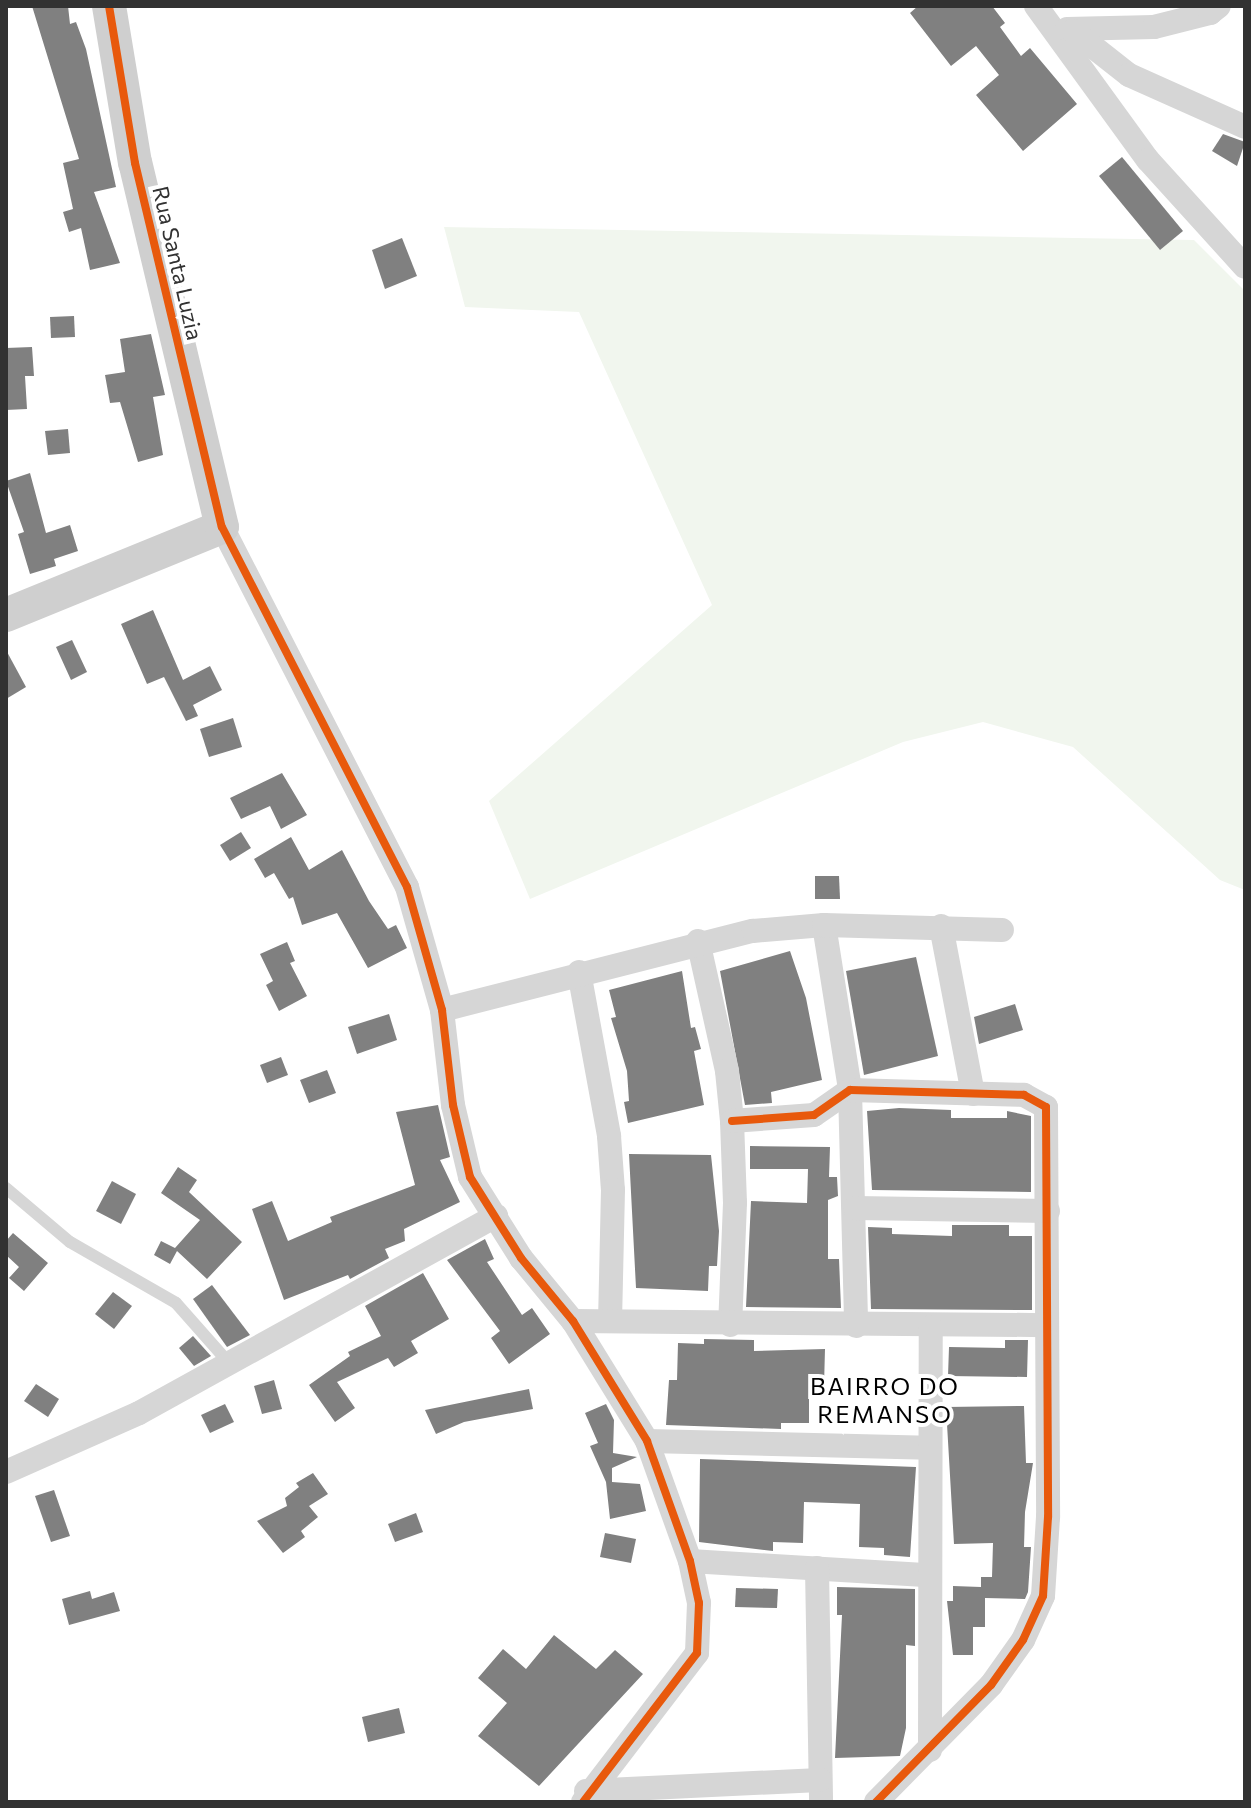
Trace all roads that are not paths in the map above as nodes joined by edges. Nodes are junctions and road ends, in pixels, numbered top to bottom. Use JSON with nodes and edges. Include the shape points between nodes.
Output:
{"nodes":[{"id":1,"x":109,"y":6,"type":"edge"},
{"id":2,"x":1036,"y":6,"type":"edge"},
{"id":3,"x":1219,"y":6,"type":"edge"},
{"id":4,"x":1063,"y":29,"type":"junction"},
{"id":5,"x":1245,"y":127,"type":"edge"},
{"id":6,"x":1245,"y":267,"type":"edge"},
{"id":7,"x":222,"y":527,"type":"junction"},
{"id":8,"x":6,"y":615,"type":"edge"},
{"id":9,"x":824,"y":925,"type":"junction"},
{"id":10,"x":941,"y":926,"type":"junction"},
{"id":11,"x":1002,"y":930,"type":"dead end"},
{"id":12,"x":698,"y":941,"type":"junction"},
{"id":13,"x":579,"y":972,"type":"junction"},
{"id":14,"x":442,"y":1010,"type":"junction"},
{"id":15,"x":850,"y":1090,"type":"junction"},
{"id":16,"x":973,"y":1094,"type":"junction"},
{"id":17,"x":732,"y":1121,"type":"junction"},
{"id":18,"x":6,"y":1188,"type":"edge"},
{"id":19,"x":855,"y":1208,"type":"junction"},
{"id":20,"x":1048,"y":1211,"type":"junction"},
{"id":21,"x":496,"y":1216,"type":"junction"},
{"id":22,"x":610,"y":1319,"type":"junction"},
{"id":23,"x":573,"y":1321,"type":"junction"},
{"id":24,"x":730,"y":1325,"type":"junction"},
{"id":25,"x":1046,"y":1325,"type":"junction"},
{"id":26,"x":856,"y":1326,"type":"junction"},
{"id":27,"x":931,"y":1327,"type":"junction"},
{"id":28,"x":229,"y":1363,"type":"junction"},
{"id":29,"x":647,"y":1441,"type":"junction"},
{"id":30,"x":928,"y":1448,"type":"junction"},
{"id":31,"x":6,"y":1472,"type":"edge"},
{"id":32,"x":690,"y":1561,"type":"junction"},
{"id":33,"x":817,"y":1568,"type":"junction"},
{"id":34,"x":929,"y":1575,"type":"junction"},
{"id":35,"x":930,"y":1750,"type":"junction"},
{"id":36,"x":820,"y":1791,"type":"edge"},
{"id":37,"x":584,"y":1797,"type":"edge"},
{"id":38,"x":876,"y":1802,"type":"edge"}],
"edges":[{"from":1,"to":7,"type":"street","name":"Rua Santa Luzia","via":[[135,163]]},
{"from":2,"to":4,"type":"street"},
{"from":3,"to":4,"type":"street","via":[[1154,27]]},
{"from":4,"to":5,"type":"street","via":[[1129,75]]},
{"from":4,"to":6,"type":"street","via":[[1148,160]]},
{"from":7,"to":8,"type":"street"},
{"from":7,"to":14,"type":"street","via":[[407,887]]},
{"from":9,"to":10,"type":"street"},
{"from":9,"to":12,"type":"street"},
{"from":9,"to":15,"type":"street"},
{"from":10,"to":11,"type":"street"},
{"from":10,"to":16,"type":"street"},
{"from":12,"to":13,"type":"street"},
{"from":12,"to":17,"type":"street","via":[[724,1057]]},
{"from":13,"to":14,"type":"street"},
{"from":13,"to":22,"type":"street","via":[[610,1150]]},
{"from":14,"to":21,"type":"street","via":[[460,1146],[470,1177]]},
{"from":15,"to":16,"type":"street"},
{"from":15,"to":17,"type":"street","via":[[814,1115]]},
{"from":15,"to":19,"type":"street"},
{"from":16,"to":20,"type":"street","via":[[1024,1095],[1046,1107]]},
{"from":17,"to":24,"type":"street"},
{"from":18,"to":28,"type":"lane","via":[[70,1242],[176,1303]]},
{"from":19,"to":20,"type":"street"},
{"from":19,"to":26,"type":"street"},
{"from":20,"to":25,"type":"street"},
{"from":21,"to":23,"type":"street"},
{"from":21,"to":28,"type":"street"},
{"from":22,"to":23,"type":"street"},
{"from":22,"to":24,"type":"street"},
{"from":23,"to":29,"type":"street"},
{"from":24,"to":26,"type":"street"},
{"from":25,"to":27,"type":"street"},
{"from":25,"to":35,"type":"street","via":[[1043,1596],[1030,1629],[991,1685]]},
{"from":26,"to":27,"type":"street"},
{"from":27,"to":30,"type":"street"},
{"from":28,"to":31,"type":"street","via":[[126,1419]]},
{"from":29,"to":30,"type":"street"},
{"from":29,"to":32,"type":"street"},
{"from":30,"to":34,"type":"street"},
{"from":32,"to":33,"type":"street"},
{"from":32,"to":37,"type":"street","via":[[699,1603],[697,1653]]},
{"from":33,"to":34,"type":"street"},
{"from":33,"to":36,"type":"street"},
{"from":34,"to":35,"type":"street"},
{"from":35,"to":38,"type":"street"},
{"from":36,"to":37,"type":"street"}]}
